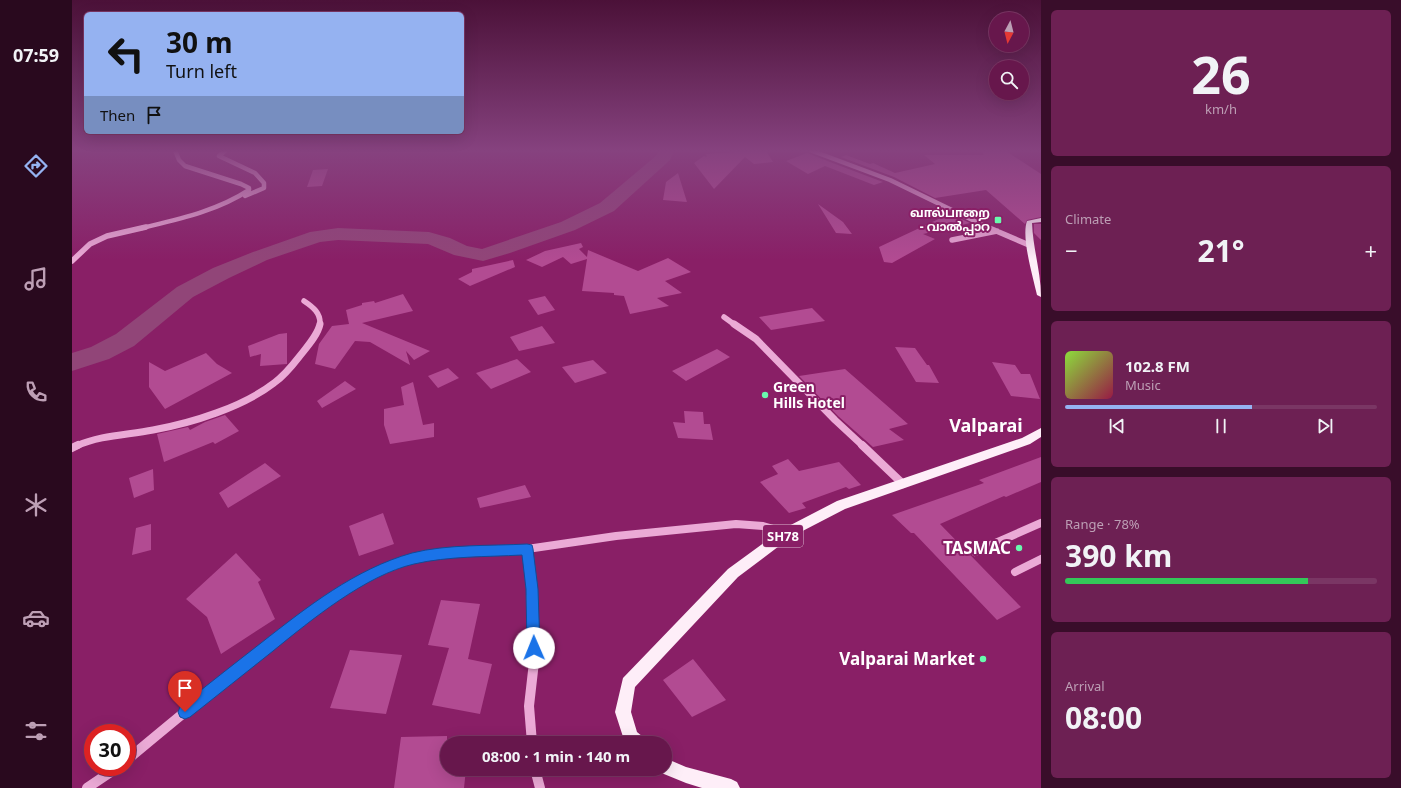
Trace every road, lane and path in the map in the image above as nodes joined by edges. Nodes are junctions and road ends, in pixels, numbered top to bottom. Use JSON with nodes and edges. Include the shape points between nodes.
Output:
{"nodes":[{"id":1,"x":245,"y":187,"type":"edge"},
{"id":2,"x":264,"y":187,"type":"edge"},
{"id":3,"x":903,"y":187,"type":"edge"},
{"id":4,"x":241,"y":197,"type":"junction"},
{"id":5,"x":1041,"y":220,"type":"edge"},
{"id":6,"x":998,"y":232,"type":"junction"},
{"id":7,"x":952,"y":240,"type":"dead end"},
{"id":8,"x":1029,"y":245,"type":"junction"},
{"id":9,"x":72,"y":261,"type":"edge"},
{"id":10,"x":1041,"y":295,"type":"edge"},
{"id":11,"x":304,"y":301,"type":"dead end"},
{"id":12,"x":724,"y":317,"type":"dead end"},
{"id":13,"x":1041,"y":432,"type":"edge"},
{"id":14,"x":72,"y":448,"type":"edge"},
{"id":15,"x":902,"y":484,"type":"junction"},
{"id":16,"x":1041,"y":523,"type":"edge"},
{"id":17,"x":787,"y":534,"type":"junction"},
{"id":18,"x":527,"y":549,"type":"junction"},
{"id":19,"x":976,"y":552,"type":"dead end"},
{"id":20,"x":1041,"y":559,"type":"edge"},
{"id":21,"x":1016,"y":572,"type":"dead end"},
{"id":22,"x":532,"y":736,"type":"edge"},
{"id":23,"x":631,"y":736,"type":"edge"},
{"id":24,"x":136,"y":752,"type":"edge"},
{"id":25,"x":672,"y":769,"type":"edge"},
{"id":26,"x":105,"y":776,"type":"edge"},
{"id":27,"x":537,"y":776,"type":"edge"},
{"id":28,"x":87,"y":788,"type":"edge"},
{"id":29,"x":540,"y":788,"type":"edge"},
{"id":30,"x":731,"y":788,"type":"edge"}],
"edges":[{"from":1,"to":4,"type":"street","via":[[249,190]]},
{"from":2,"to":4,"type":"street"},
{"from":3,"to":6,"type":"street"},
{"from":4,"to":9,"type":"street","via":[[183,218],[102,238],[90,244]]},
{"from":5,"to":8,"type":"main road","via":[[1029,222]]},
{"from":6,"to":7,"type":"street"},
{"from":6,"to":8,"type":"street"},
{"from":8,"to":10,"type":"main road"},
{"from":11,"to":14,"type":"street","via":[[318,312],[322,319],[320,326],[293,365],[274,384],[241,402],[186,422],[155,430],[97,438]]},
{"from":12,"to":15,"type":"street","via":[[756,339]]},
{"from":13,"to":15,"type":"main road","number":"SH78","via":[[1026,441]]},
{"from":15,"to":17,"type":"main road","number":"SH78","via":[[842,505]]},
{"from":16,"to":19,"type":"street"},
{"from":17,"to":18,"type":"street","via":[[763,526],[736,524],[616,536]]},
{"from":17,"to":23,"type":"main road","number":"SH78","via":[[733,573],[628,683],[623,712]]},
{"from":18,"to":22,"type":"street","via":[[533,620]]},
{"from":18,"to":24,"type":"street","via":[[440,554],[412,559],[378,572],[345,589],[297,623]]},
{"from":20,"to":21,"type":"street"},
{"from":25,"to":30,"type":"main road"},
{"from":26,"to":28,"type":"street"},
{"from":27,"to":29,"type":"street"}]}
